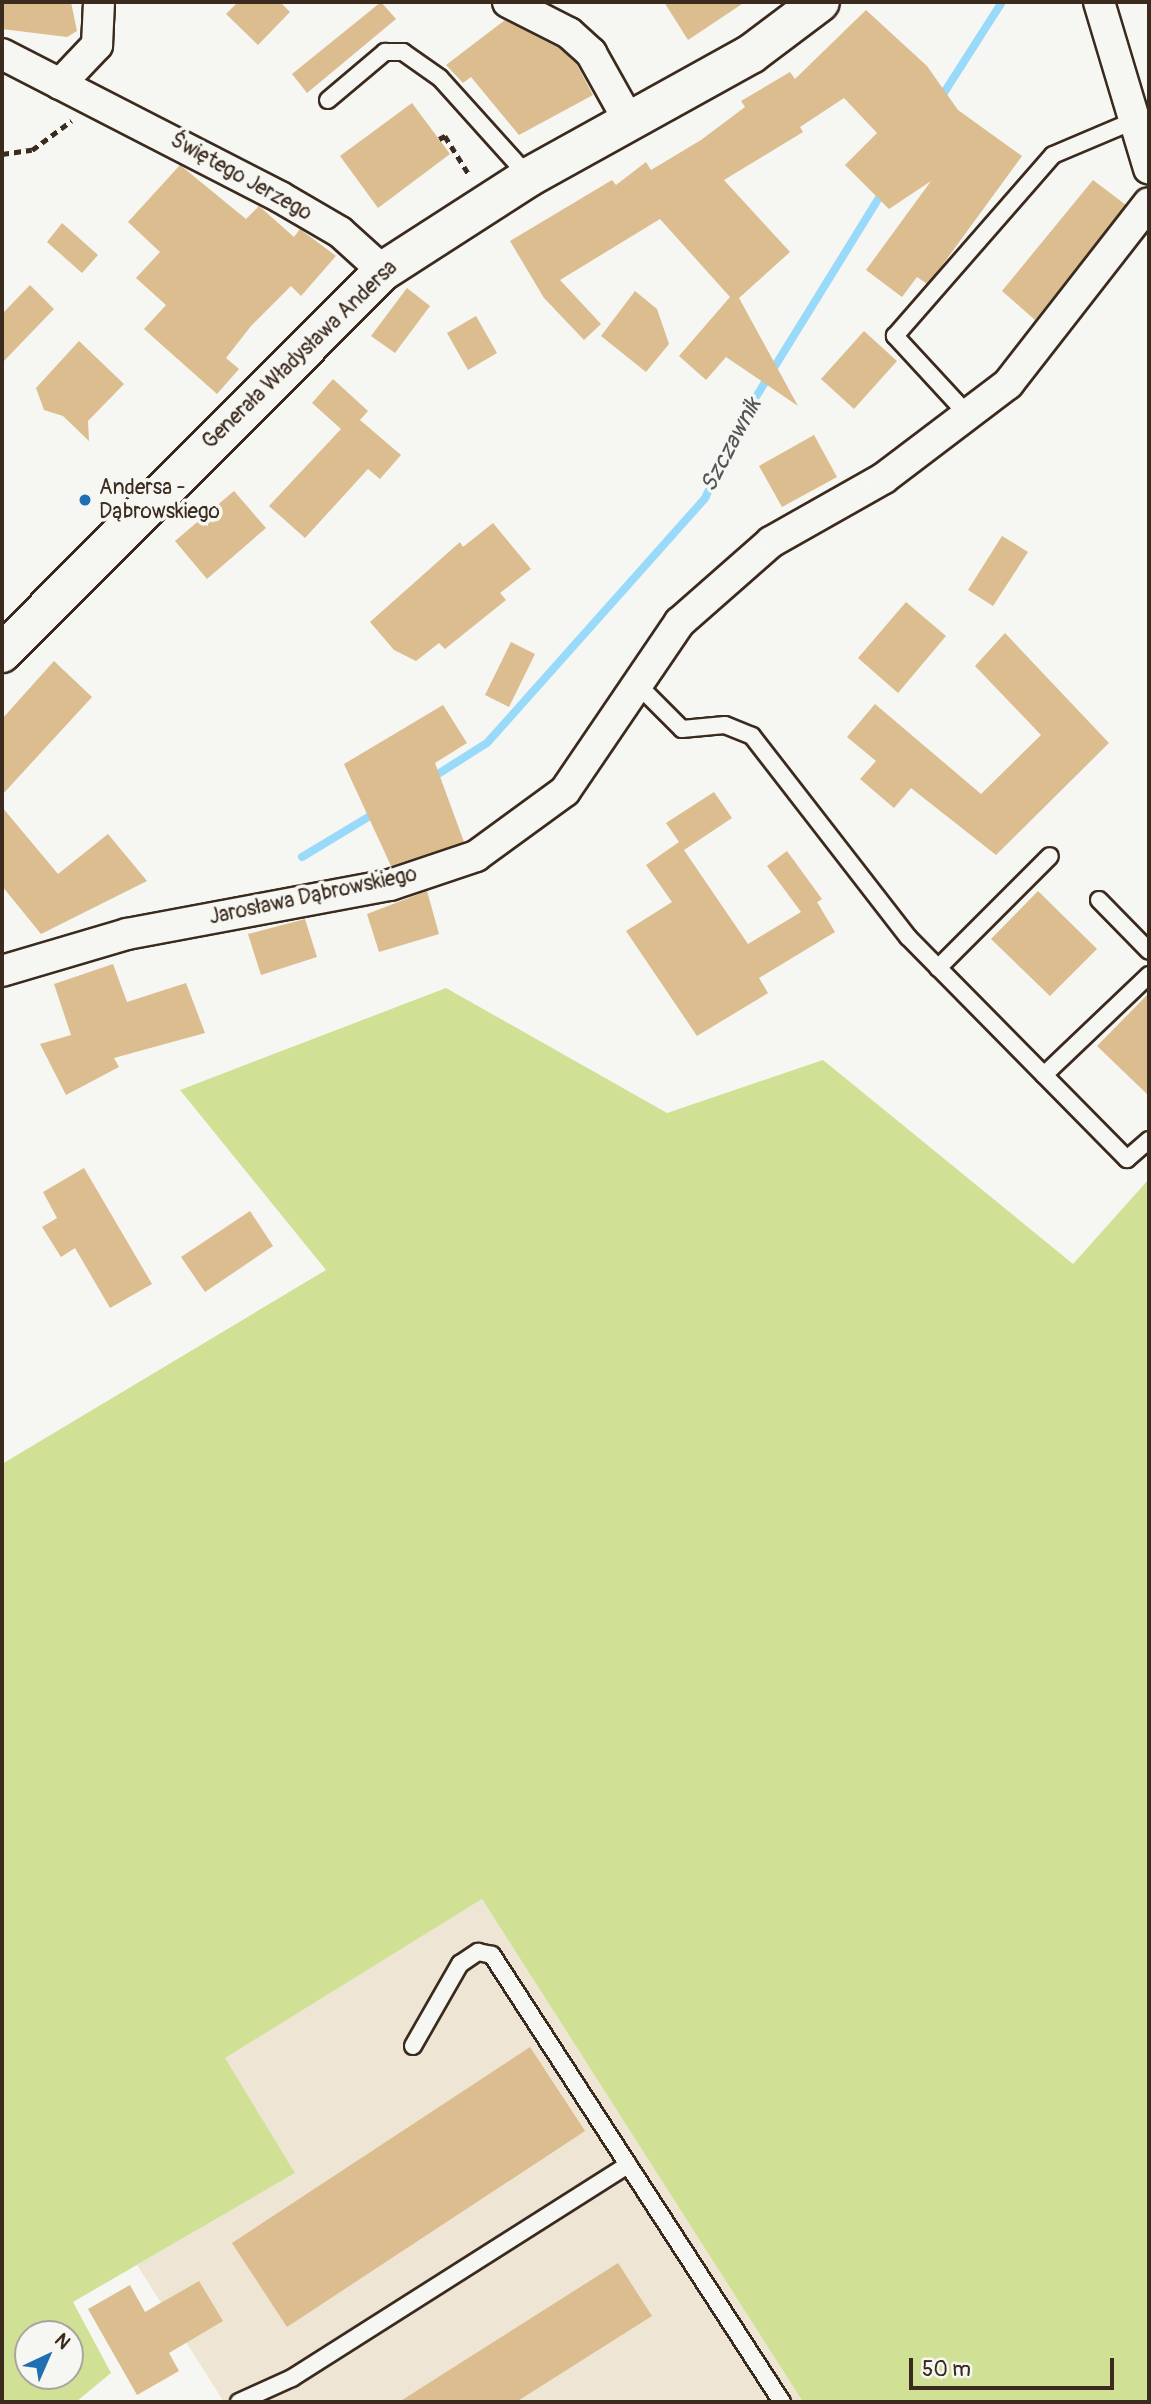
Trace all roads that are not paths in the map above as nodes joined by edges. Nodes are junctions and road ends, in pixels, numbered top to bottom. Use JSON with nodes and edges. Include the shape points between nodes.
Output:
{"nodes":[{"id":1,"x":99,"y":2,"type":"edge"},
{"id":2,"x":508,"y":2,"type":"edge"},
{"id":3,"x":820,"y":2,"type":"edge"},
{"id":4,"x":1099,"y":2,"type":"edge"},
{"id":5,"x":2,"y":54,"type":"edge"},
{"id":6,"x":60,"y":84,"type":"junction"},
{"id":7,"x":327,"y":100,"type":"dead end"},
{"id":8,"x":1136,"y":120,"type":"junction"},
{"id":9,"x":629,"y":121,"type":"junction"},
{"id":10,"x":1149,"y":169,"type":"edge"},
{"id":11,"x":529,"y":177,"type":"junction"},
{"id":12,"x":1149,"y":203,"type":"edge"},
{"id":13,"x":383,"y":271,"type":"junction"},
{"id":14,"x":968,"y":415,"type":"junction"},
{"id":15,"x":2,"y":653,"type":"edge"},
{"id":16,"x":638,"y":685,"type":"junction"},
{"id":17,"x":1050,"y":856,"type":"dead end"},
{"id":18,"x":1099,"y":901,"type":"dead end"},
{"id":19,"x":1149,"y":951,"type":"edge"},
{"id":20,"x":938,"y":968,"type":"junction"},
{"id":21,"x":2,"y":971,"type":"edge"},
{"id":22,"x":1149,"y":975,"type":"edge"},
{"id":23,"x":1044,"y":1075,"type":"junction"},
{"id":24,"x":1149,"y":1140,"type":"edge"},
{"id":25,"x":414,"y":2046,"type":"dead end"},
{"id":26,"x":628,"y":2165,"type":"junction"},
{"id":27,"x":240,"y":2402,"type":"edge"},
{"id":28,"x":782,"y":2402,"type":"edge"}],
"edges":[{"from":1,"to":6,"type":"street","via":[[97,45]]},
{"from":2,"to":9,"type":"street","via":[[569,33],[591,52]]},
{"from":3,"to":9,"type":"street","name":"Generała Władysława Andersa","via":[[751,54]]},
{"from":4,"to":8,"type":"street"},
{"from":5,"to":6,"type":"street","name":"Świętego Jerzego"},
{"from":6,"to":13,"type":"street","name":"Świętego Jerzego","via":[[280,197],[340,232]]},
{"from":7,"to":11,"type":"lane","via":[[385,52],[403,52],[440,78]]},
{"from":8,"to":10,"type":"street"},
{"from":8,"to":14,"type":"lane","via":[[1053,155],[895,336]]},
{"from":9,"to":11,"type":"street","name":"Generała Władysława Andersa"},
{"from":11,"to":13,"type":"street","name":"Generała Władysława Andersa"},
{"from":12,"to":14,"type":"street","name":"Jarosława Dąbrowskiego","via":[[1008,384]]},
{"from":13,"to":15,"type":"street","name":"Generała Władysława Andersa"},
{"from":14,"to":16,"type":"street","name":"Jarosława Dąbrowskiego","via":[[884,478],[771,542],[680,622]]},
{"from":16,"to":20,"type":"lane","via":[[682,729],[725,725],[752,736]]},
{"from":16,"to":21,"type":"street","name":"Jarosława Dąbrowskiego","via":[[565,791],[476,856],[390,885],[127,934]]},
{"from":17,"to":20,"type":"lane"},
{"from":18,"to":19,"type":"lane"},
{"from":20,"to":23,"type":"lane"},
{"from":22,"to":23,"type":"lane","via":[[1073,1055]]},
{"from":23,"to":24,"type":"lane","via":[[1127,1159]]},
{"from":25,"to":26,"type":"lane","via":[[460,1964],[486,1951]]},
{"from":26,"to":27,"type":"lane","via":[[292,2378]]},
{"from":26,"to":28,"type":"lane"}]}
